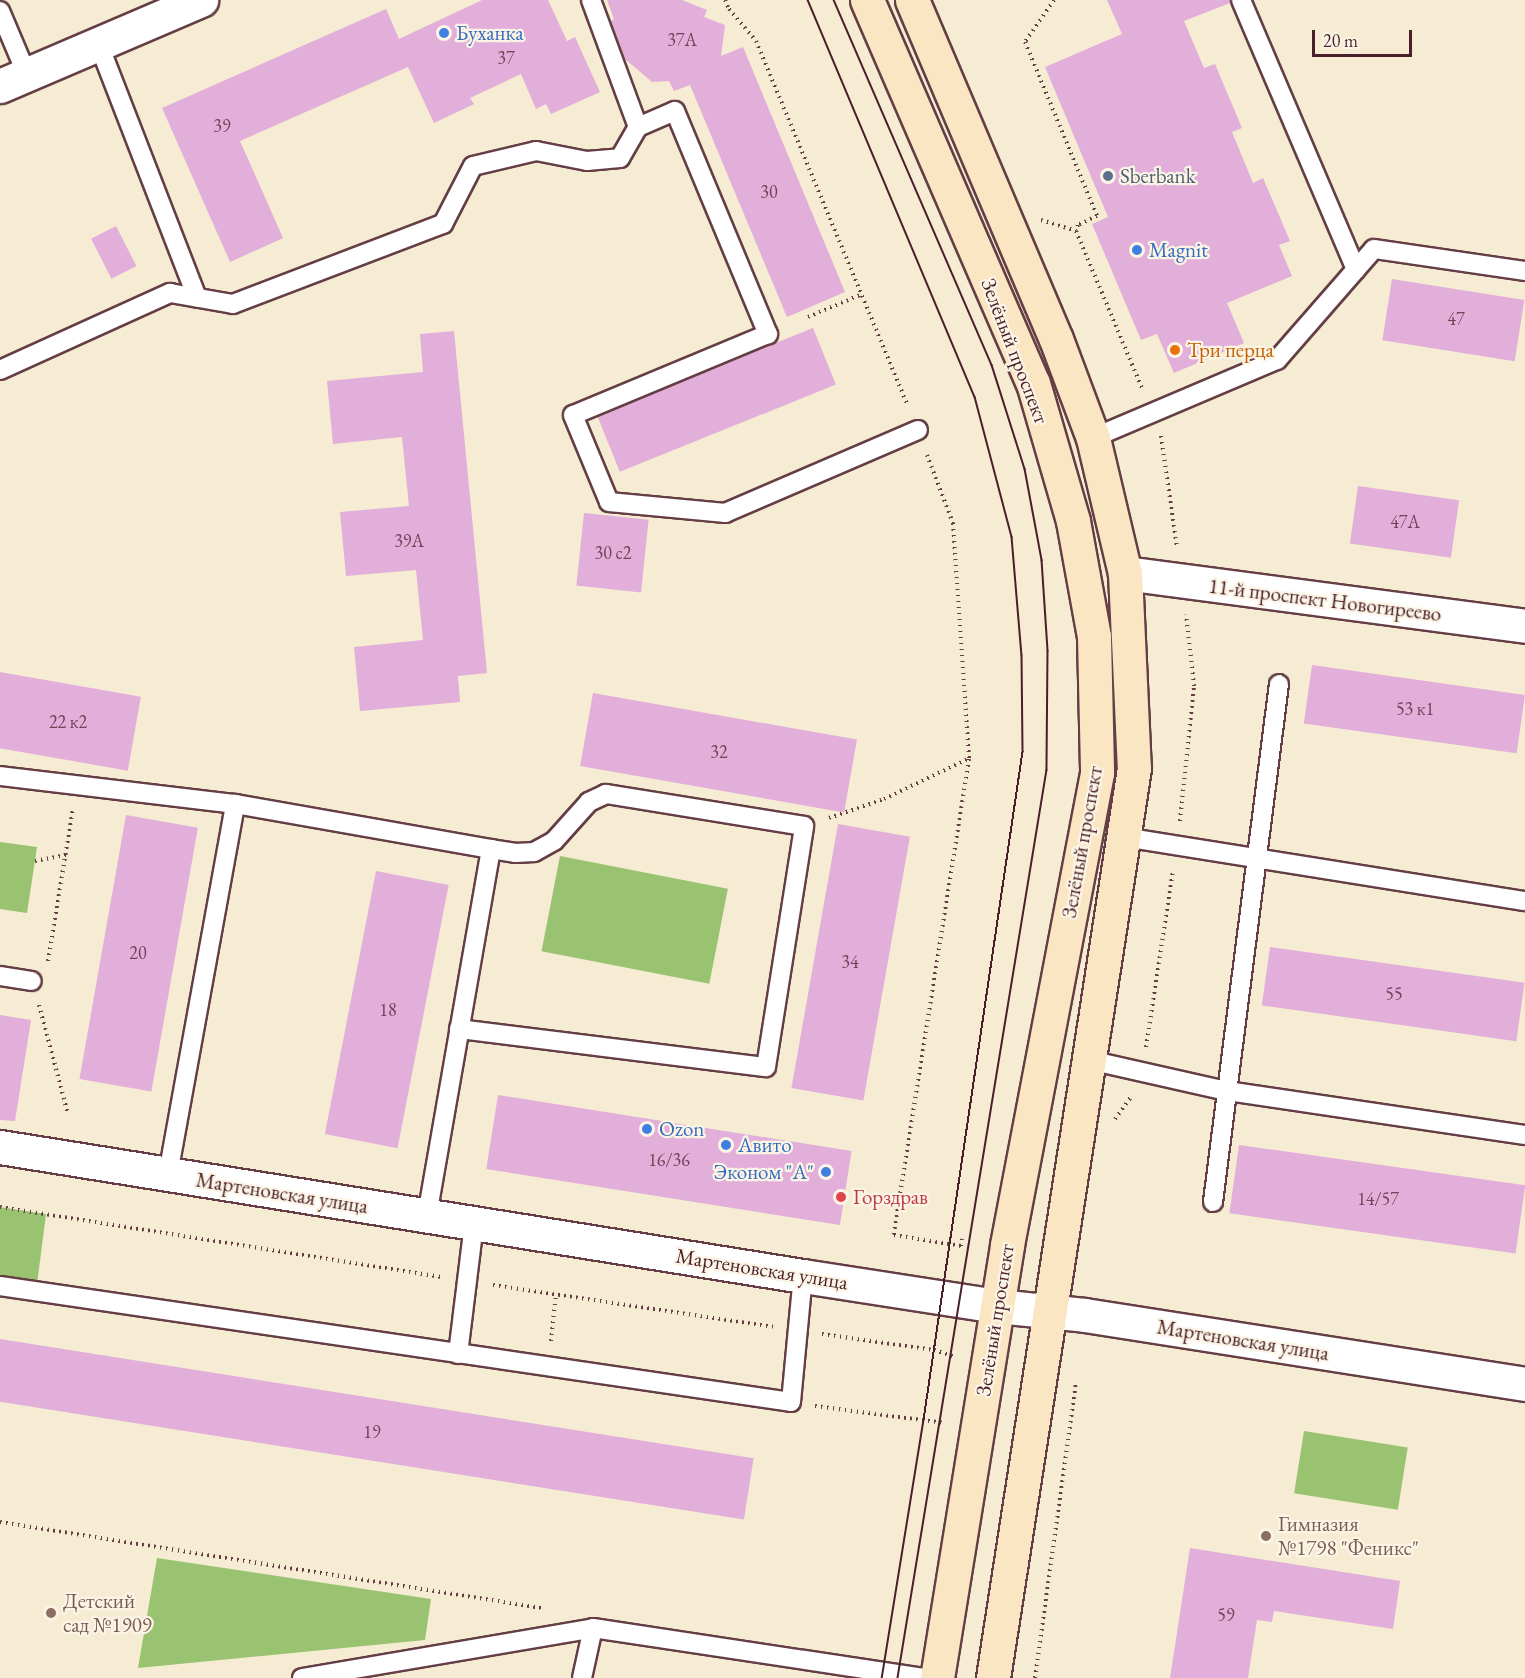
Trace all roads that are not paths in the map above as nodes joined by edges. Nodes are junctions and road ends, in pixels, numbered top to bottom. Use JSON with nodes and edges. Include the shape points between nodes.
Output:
{"nodes":[{"id":1,"x":201,"y":0,"type":"edge"},
{"id":2,"x":591,"y":0,"type":"edge"},
{"id":3,"x":867,"y":0,"type":"edge"},
{"id":4,"x":912,"y":0,"type":"edge"},
{"id":5,"x":1241,"y":0,"type":"edge"},
{"id":6,"x":0,"y":11,"type":"edge"},
{"id":7,"x":99,"y":45,"type":"junction"},
{"id":8,"x":14,"y":81,"type":"edge"},
{"id":9,"x":638,"y":127,"type":"junction"},
{"id":10,"x":1524,"y":269,"type":"edge"},
{"id":11,"x":1356,"y":270,"type":"junction"},
{"id":12,"x":197,"y":298,"type":"junction"},
{"id":13,"x":0,"y":370,"type":"edge"},
{"id":14,"x":918,"y":430,"type":"road end"},
{"id":15,"x":1093,"y":438,"type":"junction"},
{"id":16,"x":1125,"y":573,"type":"junction"},
{"id":17,"x":1525,"y":626,"type":"edge"},
{"id":18,"x":1279,"y":684,"type":"dead end"},
{"id":19,"x":0,"y":776,"type":"edge"},
{"id":20,"x":235,"y":804,"type":"junction"},
{"id":21,"x":1124,"y":837,"type":"junction"},
{"id":22,"x":491,"y":849,"type":"junction"},
{"id":23,"x":1256,"y":858,"type":"junction"},
{"id":24,"x":1525,"y":901,"type":"edge"},
{"id":25,"x":0,"y":976,"type":"edge"},
{"id":26,"x":32,"y":981,"type":"road end"},
{"id":27,"x":459,"y":1029,"type":"junction"},
{"id":28,"x":1089,"y":1060,"type":"junction"},
{"id":29,"x":1227,"y":1091,"type":"junction"},
{"id":30,"x":1525,"y":1135,"type":"edge"},
{"id":31,"x":0,"y":1147,"type":"edge"},
{"id":32,"x":168,"y":1174,"type":"junction"},
{"id":33,"x":1213,"y":1202,"type":"dead end"},
{"id":34,"x":427,"y":1216,"type":"junction"},
{"id":35,"x":474,"y":1224,"type":"junction"},
{"id":36,"x":803,"y":1276,"type":"junction"},
{"id":37,"x":0,"y":1286,"type":"edge"},
{"id":38,"x":997,"y":1306,"type":"junction"},
{"id":39,"x":1050,"y":1311,"type":"junction"},
{"id":40,"x":458,"y":1354,"type":"junction"},
{"id":41,"x":1525,"y":1384,"type":"edge"},
{"id":42,"x":593,"y":1628,"type":"junction"},
{"id":43,"x":302,"y":1678,"type":"edge"},
{"id":44,"x":582,"y":1678,"type":"edge"},
{"id":45,"x":925,"y":1678,"type":"edge"},
{"id":46,"x":937,"y":1678,"type":"edge"},
{"id":47,"x":993,"y":1678,"type":"edge"}],
"edges":[{"from":1,"to":7,"type":"street"},
{"from":2,"to":9,"type":"lane"},
{"from":3,"to":38,"type":"main road","name":"Зелёный проспект","via":[[1033,383],[1073,521],[1094,638],[1097,773]]},
{"from":4,"to":15,"type":"main road","name":"Зелёный проспект","via":[[1056,339]]},
{"from":5,"to":11,"type":"lane"},
{"from":6,"to":8,"type":"lane"},
{"from":7,"to":8,"type":"street"},
{"from":7,"to":12,"type":"lane"},
{"from":9,"to":12,"type":"lane","via":[[620,158],[587,161],[536,151],[473,166],[443,224],[233,304]]},
{"from":9,"to":14,"type":"lane","via":[[675,111],[768,334],[573,415],[609,502],[725,513]]},
{"from":10,"to":11,"type":"lane","via":[[1374,249]]},
{"from":11,"to":15,"type":"lane","via":[[1277,360]]},
{"from":12,"to":13,"type":"lane","via":[[170,293]]},
{"from":15,"to":16,"type":"main road","name":"Зелёный проспект"},
{"from":16,"to":17,"type":"street","name":"11-й проспект Новогиреево"},
{"from":16,"to":21,"type":"main road","name":"Зелёный проспект","via":[[1134,768]]},
{"from":18,"to":23,"type":"lane"},
{"from":19,"to":20,"type":"lane"},
{"from":20,"to":22,"type":"lane"},
{"from":20,"to":32,"type":"lane"},
{"from":21,"to":23,"type":"lane"},
{"from":21,"to":28,"type":"main road","name":"Зелёный проспект"},
{"from":22,"to":27,"type":"lane"},
{"from":22,"to":27,"type":"lane","via":[[534,852],[554,841],[589,802],[606,794],[804,826],[766,1067]]},
{"from":23,"to":24,"type":"lane"},
{"from":23,"to":29,"type":"lane"},
{"from":25,"to":26,"type":"lane"},
{"from":27,"to":34,"type":"lane"},
{"from":28,"to":29,"type":"lane"},
{"from":28,"to":39,"type":"main road","name":"Зелёный проспект"},
{"from":29,"to":30,"type":"lane"},
{"from":29,"to":33,"type":"lane"},
{"from":31,"to":32,"type":"street","name":"Мартеновская улица"},
{"from":32,"to":34,"type":"street","name":"Мартеновская улица"},
{"from":34,"to":35,"type":"street","name":"Мартеновская улица"},
{"from":35,"to":36,"type":"street","name":"Мартеновская улица"},
{"from":35,"to":40,"type":"lane"},
{"from":36,"to":38,"type":"street","name":"Мартеновская улица"},
{"from":36,"to":40,"type":"lane","via":[[791,1402]]},
{"from":37,"to":40,"type":"lane"},
{"from":38,"to":39,"type":"street","name":"Мартеновская улица"},
{"from":38,"to":46,"type":"main road","name":"Зелёный проспект"},
{"from":39,"to":41,"type":"street","name":"Мартеновская улица"},
{"from":39,"to":47,"type":"main road","name":"Зелёный проспект"},
{"from":42,"to":43,"type":"lane"},
{"from":42,"to":44,"type":"lane"},
{"from":42,"to":45,"type":"lane"}]}
